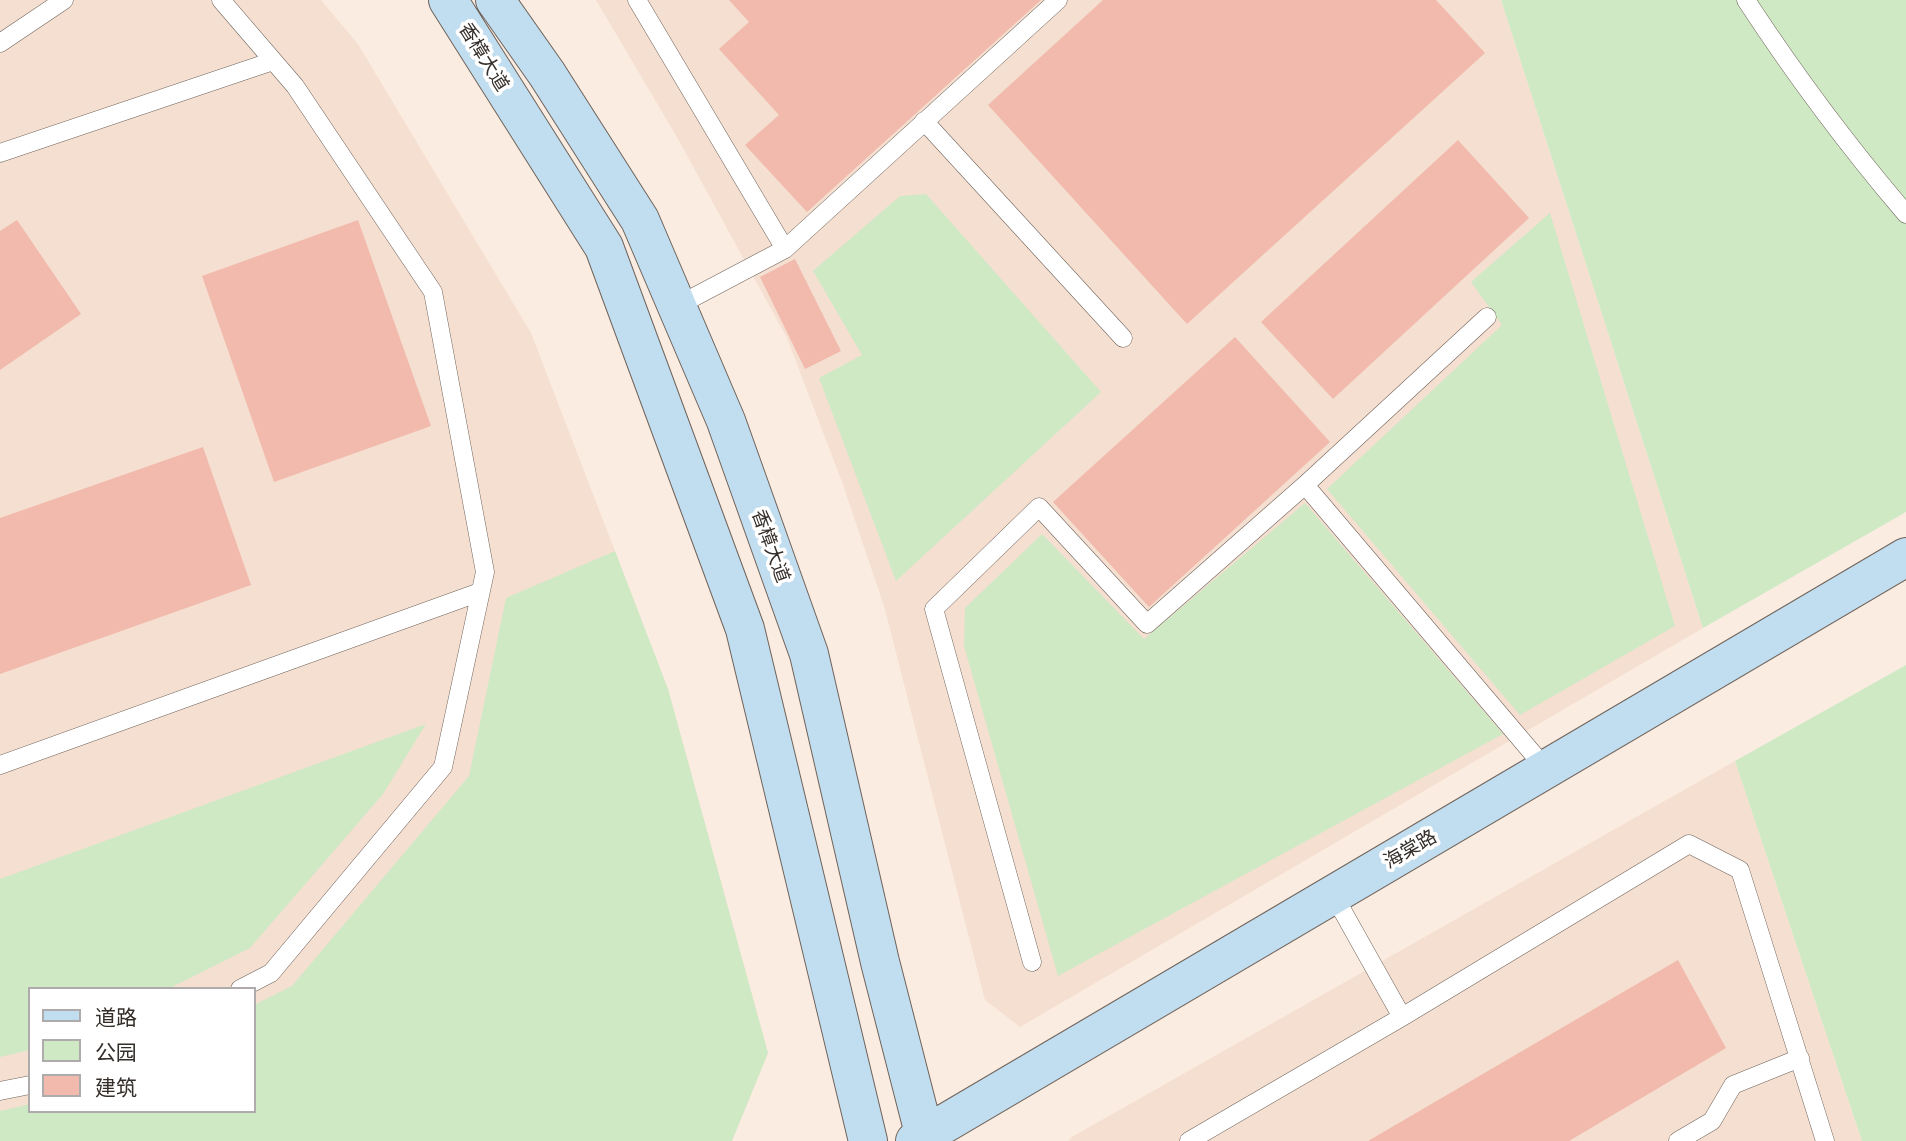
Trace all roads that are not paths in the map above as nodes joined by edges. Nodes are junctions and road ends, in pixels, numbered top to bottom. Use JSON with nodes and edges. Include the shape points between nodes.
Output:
{"nodes":[{"id":1,"x":64,"y":0,"type":"edge"},
{"id":2,"x":221,"y":0,"type":"edge"},
{"id":3,"x":448,"y":0,"type":"edge"},
{"id":4,"x":495,"y":0,"type":"edge"},
{"id":5,"x":637,"y":0,"type":"edge"},
{"id":6,"x":1058,"y":0,"type":"edge"},
{"id":7,"x":1746,"y":0,"type":"edge"},
{"id":8,"x":0,"y":43,"type":"edge"},
{"id":9,"x":273,"y":61,"type":"junction"},
{"id":10,"x":924,"y":121,"type":"junction"},
{"id":11,"x":0,"y":153,"type":"edge"},
{"id":12,"x":1906,"y":214,"type":"edge"},
{"id":13,"x":785,"y":249,"type":"junction"},
{"id":14,"x":677,"y":306,"type":"junction"},
{"id":15,"x":1487,"y":317,"type":"dead end"},
{"id":16,"x":1123,"y":338,"type":"dead end"},
{"id":17,"x":1305,"y":485,"type":"junction"},
{"id":18,"x":1906,"y":557,"type":"edge"},
{"id":19,"x":480,"y":592,"type":"junction"},
{"id":20,"x":0,"y":765,"type":"edge"},
{"id":21,"x":1546,"y":769,"type":"junction"},
{"id":22,"x":1333,"y":894,"type":"junction"},
{"id":23,"x":1032,"y":962,"type":"dead end"},
{"id":24,"x":244,"y":987,"type":"edge"},
{"id":25,"x":1402,"y":1017,"type":"junction"},
{"id":26,"x":1800,"y":1058,"type":"junction"},
{"id":27,"x":28,"y":1084,"type":"edge"},
{"id":28,"x":0,"y":1091,"type":"edge"},
{"id":29,"x":922,"y":1139,"type":"edge"},
{"id":30,"x":868,"y":1141,"type":"edge"},
{"id":31,"x":1189,"y":1141,"type":"edge"},
{"id":32,"x":1678,"y":1141,"type":"edge"},
{"id":33,"x":1825,"y":1141,"type":"edge"}],
"edges":[{"from":1,"to":8,"type":"lane"},
{"from":2,"to":9,"type":"lane"},
{"from":3,"to":30,"type":"main road","name":"香樟大道","via":[[604,247],[619,285],[745,629]]},
{"from":4,"to":14,"type":"main road","name":"香樟大道","via":[[640,220]]},
{"from":5,"to":13,"type":"lane"},
{"from":6,"to":10,"type":"lane"},
{"from":7,"to":12,"type":"lane","via":[[1852,151]]},
{"from":9,"to":11,"type":"lane"},
{"from":9,"to":19,"type":"lane","via":[[295,86],[433,292],[485,572]]},
{"from":10,"to":13,"type":"lane"},
{"from":10,"to":16,"type":"lane"},
{"from":13,"to":14,"type":"lane"},
{"from":14,"to":29,"type":"main road","name":"香樟大道","via":[[726,421],[809,654]]},
{"from":15,"to":17,"type":"lane"},
{"from":17,"to":21,"type":"lane"},
{"from":17,"to":23,"type":"lane","via":[[1147,624],[1039,508],[934,609]]},
{"from":18,"to":21,"type":"main road","name":"海棠路"},
{"from":19,"to":20,"type":"lane"},
{"from":19,"to":24,"type":"lane","via":[[443,766],[271,973]]},
{"from":21,"to":22,"type":"main road","name":"海棠路"},
{"from":22,"to":25,"type":"lane"},
{"from":22,"to":29,"type":"main road","name":"海棠路"},
{"from":25,"to":26,"type":"lane","via":[[1689,844],[1740,870]]},
{"from":25,"to":31,"type":"lane"},
{"from":26,"to":32,"type":"lane","via":[[1733,1085],[1712,1121]]},
{"from":26,"to":33,"type":"lane"},
{"from":27,"to":28,"type":"lane"}]}
